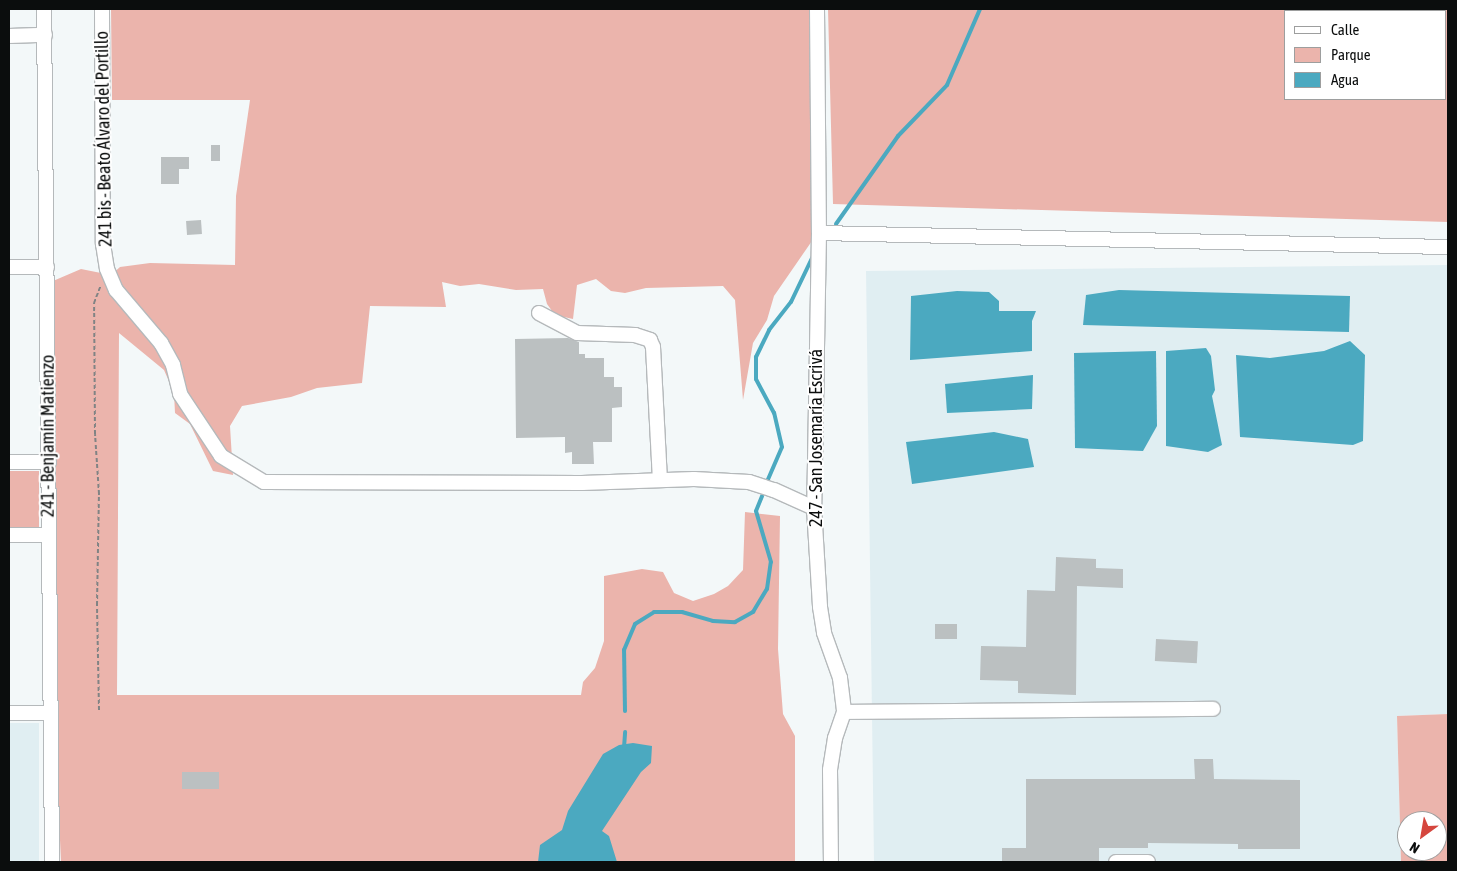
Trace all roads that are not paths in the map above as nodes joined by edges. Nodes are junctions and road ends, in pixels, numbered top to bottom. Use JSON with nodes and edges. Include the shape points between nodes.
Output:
{"nodes":[{"id":1,"x":44,"y":9,"type":"edge"},
{"id":2,"x":102,"y":9,"type":"edge"},
{"id":3,"x":817,"y":9,"type":"edge"},
{"id":4,"x":9,"y":36,"type":"edge"},
{"id":5,"x":45,"y":36,"type":"junction"},
{"id":6,"x":820,"y":233,"type":"junction"},
{"id":7,"x":1448,"y":247,"type":"edge"},
{"id":8,"x":9,"y":267,"type":"edge"},
{"id":9,"x":47,"y":267,"type":"junction"},
{"id":10,"x":539,"y":313,"type":"dead end"},
{"id":11,"x":9,"y":462,"type":"edge"},
{"id":12,"x":49,"y":462,"type":"junction"},
{"id":13,"x":660,"y":480,"type":"junction"},
{"id":14,"x":814,"y":508,"type":"junction"},
{"id":15,"x":9,"y":536,"type":"edge"},
{"id":16,"x":49,"y":536,"type":"junction"},
{"id":17,"x":1213,"y":709,"type":"dead end"},
{"id":18,"x":844,"y":712,"type":"junction"},
{"id":19,"x":9,"y":713,"type":"edge"},
{"id":20,"x":49,"y":713,"type":"junction"},
{"id":21,"x":52,"y":862,"type":"edge"},
{"id":22,"x":832,"y":862,"type":"edge"},
{"id":23,"x":1116,"y":862,"type":"edge"},
{"id":24,"x":1148,"y":862,"type":"edge"}],
"edges":[{"from":1,"to":5,"type":"street","name":"241 - Benjamín Matienzo"},
{"from":2,"to":13,"type":"street","name":"241 bis - Beato Álvaro del Portillo","via":[[103,244],[107,269],[116,290],[162,342],[173,365],[180,394],[222,456],[264,482],[582,483]]},
{"from":3,"to":6,"type":"street","name":"247 - San Josemaría Escrivá"},
{"from":4,"to":5,"type":"street"},
{"from":5,"to":9,"type":"street","name":"241 - Benjamín Matienzo"},
{"from":6,"to":7,"type":"street"},
{"from":6,"to":14,"type":"street","name":"247 - San Josemaría Escrivá"},
{"from":8,"to":9,"type":"street"},
{"from":9,"to":12,"type":"street","name":"241 - Benjamín Matienzo"},
{"from":10,"to":13,"type":"street","via":[[577,333],[635,336],[650,340]]},
{"from":11,"to":12,"type":"street"},
{"from":12,"to":16,"type":"street","name":"241 - Benjamín Matienzo"},
{"from":13,"to":14,"type":"street","name":"241 bis - Beato Álvaro del Portillo","via":[[749,482]]},
{"from":14,"to":18,"type":"street","name":"247 - San Josemaría Escrivá","via":[[820,607],[824,633],[840,678]]},
{"from":15,"to":16,"type":"street"},
{"from":16,"to":20,"type":"street","name":"241 - Benjamín Matienzo"},
{"from":17,"to":18,"type":"street"},
{"from":18,"to":22,"type":"street","name":"247 - San Josemaría Escrivá","via":[[835,738],[830,770]]},
{"from":19,"to":20,"type":"street"},
{"from":20,"to":21,"type":"street","name":"241 - Benjamín Matienzo"},
{"from":23,"to":24,"type":"street"}]}
